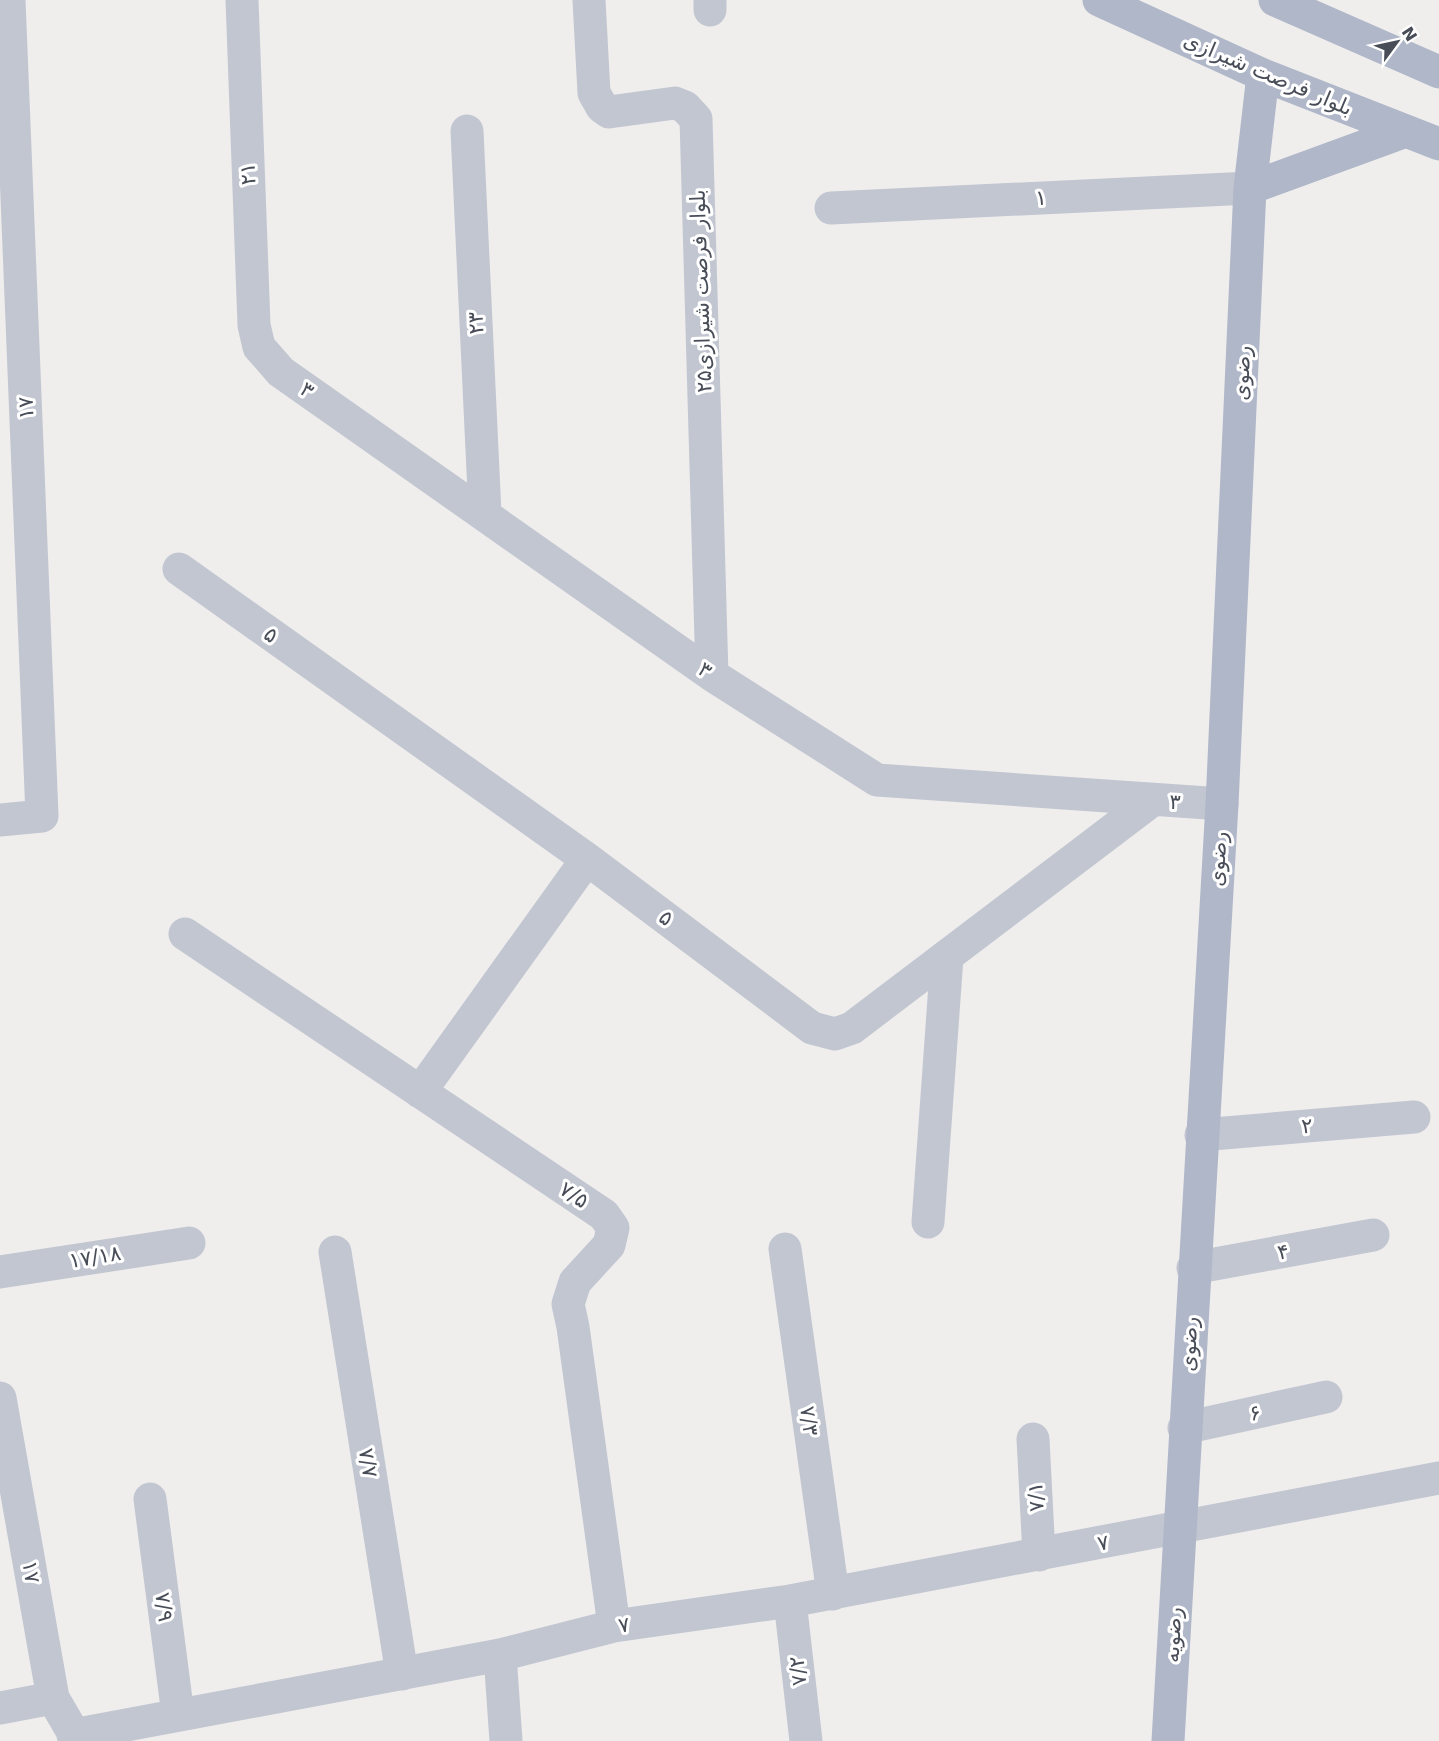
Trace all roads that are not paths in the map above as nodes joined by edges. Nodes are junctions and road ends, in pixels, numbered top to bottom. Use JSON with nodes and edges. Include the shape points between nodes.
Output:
{"nodes":[{"id":1,"x":9,"y":0,"type":"edge"},
{"id":2,"x":242,"y":0,"type":"edge"},
{"id":3,"x":589,"y":0,"type":"edge"},
{"id":4,"x":1099,"y":0,"type":"edge"},
{"id":5,"x":1275,"y":0,"type":"edge"},
{"id":6,"x":1439,"y":72,"type":"edge"},
{"id":7,"x":1263,"y":75,"type":"junction"},
{"id":8,"x":467,"y":131,"type":"dead end"},
{"id":9,"x":1406,"y":131,"type":"junction"},
{"id":10,"x":1439,"y":144,"type":"edge"},
{"id":11,"x":1250,"y":188,"type":"junction"},
{"id":12,"x":831,"y":208,"type":"dead end"},
{"id":13,"x":259,"y":347,"type":"joint"},
{"id":14,"x":485,"y":514,"type":"junction"},
{"id":15,"x":179,"y":569,"type":"dead end"},
{"id":16,"x":712,"y":675,"type":"junction"},
{"id":17,"x":1151,"y":801,"type":"junction"},
{"id":18,"x":1222,"y":804,"type":"junction"},
{"id":19,"x":0,"y":819,"type":"edge"},
{"id":20,"x":588,"y":859,"type":"junction"},
{"id":21,"x":185,"y":934,"type":"dead end"},
{"id":22,"x":947,"y":957,"type":"junction"},
{"id":23,"x":420,"y":1092,"type":"junction"},
{"id":24,"x":1414,"y":1117,"type":"dead end"},
{"id":25,"x":1201,"y":1135,"type":"junction"},
{"id":26,"x":928,"y":1222,"type":"dead end"},
{"id":27,"x":1373,"y":1235,"type":"dead end"},
{"id":28,"x":189,"y":1243,"type":"dead end"},
{"id":29,"x":785,"y":1249,"type":"dead end"},
{"id":30,"x":335,"y":1252,"type":"dead end"},
{"id":31,"x":1193,"y":1268,"type":"junction"},
{"id":32,"x":0,"y":1272,"type":"edge"},
{"id":33,"x":1326,"y":1397,"type":"dead end"},
{"id":34,"x":0,"y":1398,"type":"edge"},
{"id":35,"x":1184,"y":1428,"type":"junction"},
{"id":36,"x":1033,"y":1439,"type":"dead end"},
{"id":37,"x":5,"y":1456,"type":"edge"},
{"id":38,"x":1439,"y":1478,"type":"edge"},
{"id":39,"x":150,"y":1499,"type":"dead end"},
{"id":40,"x":1178,"y":1530,"type":"junction"},
{"id":41,"x":1039,"y":1555,"type":"junction"},
{"id":42,"x":833,"y":1594,"type":"junction"},
{"id":43,"x":790,"y":1601,"type":"junction"},
{"id":44,"x":614,"y":1626,"type":"junction"},
{"id":45,"x":500,"y":1656,"type":"junction"},
{"id":46,"x":402,"y":1674,"type":"junction"},
{"id":47,"x":53,"y":1698,"type":"junction"},
{"id":48,"x":0,"y":1708,"type":"edge"},
{"id":49,"x":178,"y":1715,"type":"junction"},
{"id":50,"x":75,"y":1738,"type":"edge"},
{"id":51,"x":506,"y":1741,"type":"edge"},
{"id":52,"x":806,"y":1741,"type":"edge"},
{"id":53,"x":1168,"y":1741,"type":"edge"}],
"edges":[{"from":1,"to":19,"type":"street","name":"۱۷","via":[[42,816]]},
{"from":2,"to":13,"type":"street","name":"۲۱","via":[[254,325]]},
{"from":3,"to":16,"type":"street","name":"بلوار فرصت شیرازی۲۵","via":[[594,93],[602,107],[609,112],[675,103],[685,106],[696,119]]},
{"from":4,"to":7,"type":"main road","name":"بلوار فرصت شیرازی"},
{"from":5,"to":6,"type":"main road"},
{"from":7,"to":9,"type":"main road","name":"بلوار فرصت شیرازی"},
{"from":7,"to":11,"type":"main road","name":"رضوی"},
{"from":8,"to":14,"type":"street","name":"۲۳"},
{"from":9,"to":10,"type":"main road","name":"بلوار فرصت شیرازی"},
{"from":9,"to":11,"type":"main road"},
{"from":11,"to":12,"type":"street","name":"۱"},
{"from":11,"to":18,"type":"main road","name":"رضوی"},
{"from":13,"to":14,"type":"street","name":"۳","via":[[281,372]]},
{"from":14,"to":16,"type":"street","name":"۳"},
{"from":15,"to":20,"type":"street","name":"۵"},
{"from":16,"to":17,"type":"street","name":"۳","via":[[877,780]]},
{"from":17,"to":18,"type":"street","name":"۳"},
{"from":17,"to":22,"type":"street","name":"۵"},
{"from":18,"to":25,"type":"main road","name":"رضوی"},
{"from":20,"to":22,"type":"street","name":"۵","via":[[812,1028],[836,1034],[852,1028]]},
{"from":20,"to":23,"type":"street"},
{"from":21,"to":23,"type":"street","name":"۷/۵"},
{"from":22,"to":26,"type":"street"},
{"from":23,"to":44,"type":"street","name":"۷/۵","via":[[604,1215],[613,1228],[609,1245],[575,1282],[567,1304]]},
{"from":24,"to":25,"type":"street","name":"۲"},
{"from":25,"to":31,"type":"main road","name":"رضوی"},
{"from":27,"to":31,"type":"street","name":"۴"},
{"from":28,"to":32,"type":"street","name":"۱۷/۱۸"},
{"from":29,"to":42,"type":"street","name":"۷/۳"},
{"from":30,"to":46,"type":"street","name":"۷/۷"},
{"from":31,"to":35,"type":"main road","name":"رضوی"},
{"from":33,"to":35,"type":"street","name":"۶"},
{"from":34,"to":37,"type":"street","name":"۱۷"},
{"from":35,"to":40,"type":"main road","name":"رضوی"},
{"from":36,"to":41,"type":"street","name":"۷/۱"},
{"from":37,"to":47,"type":"street","name":"۱۷"},
{"from":38,"to":40,"type":"street","name":"۷"},
{"from":39,"to":49,"type":"street","name":"۷/۹"},
{"from":40,"to":41,"type":"street","name":"۷"},
{"from":40,"to":53,"type":"main road","name":"رضویه"},
{"from":41,"to":42,"type":"street","name":"۷"},
{"from":42,"to":43,"type":"street","name":"۷"},
{"from":43,"to":44,"type":"street","name":"۷"},
{"from":43,"to":52,"type":"street","name":"۷/۲"},
{"from":44,"to":45,"type":"street","name":"۷"},
{"from":45,"to":46,"type":"street","name":"۷"},
{"from":45,"to":51,"type":"street"},
{"from":46,"to":49,"type":"street","name":"۷"},
{"from":47,"to":48,"type":"street"},
{"from":47,"to":50,"type":"street","name":"۱۷"},
{"from":49,"to":50,"type":"street","name":"۷"}]}
